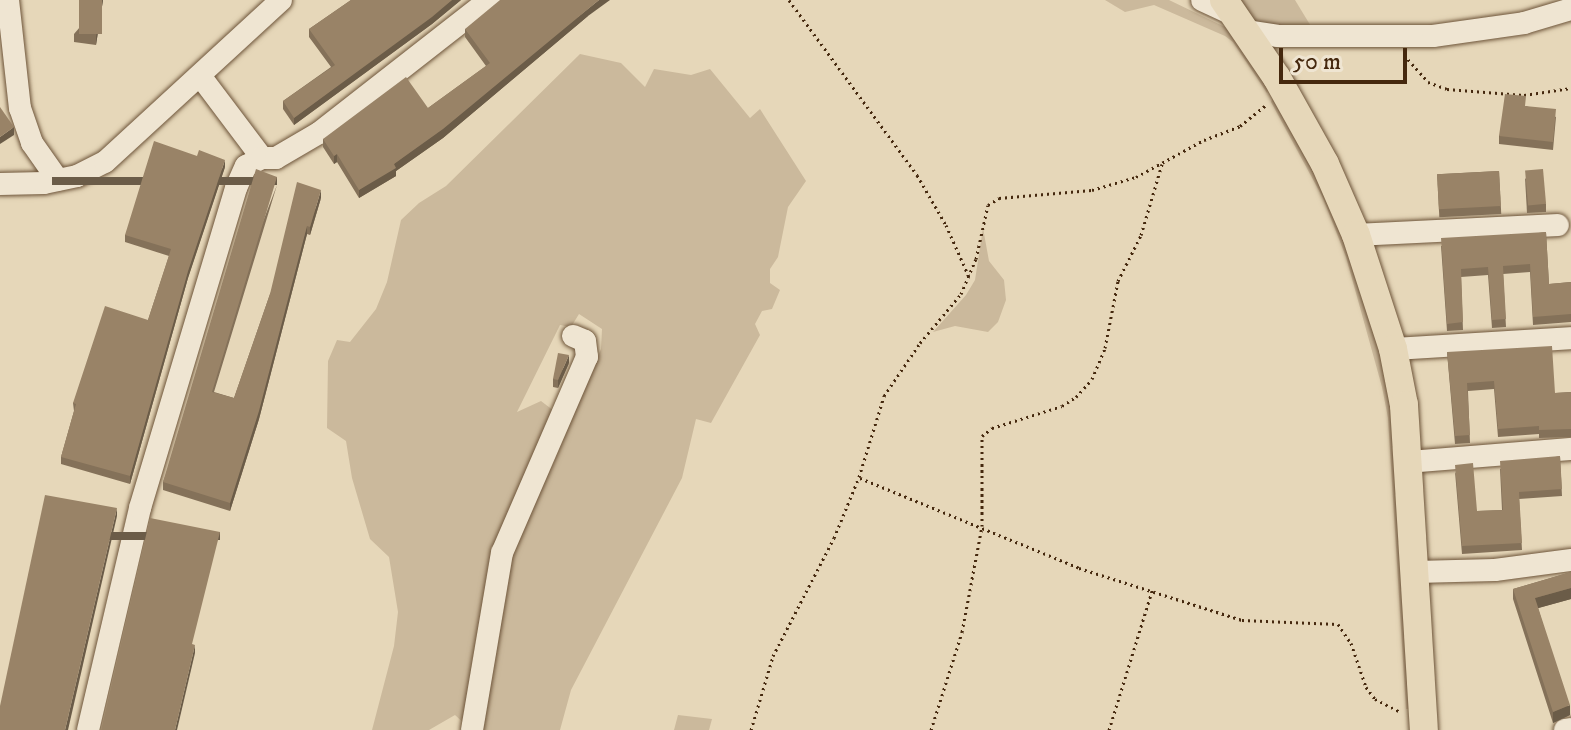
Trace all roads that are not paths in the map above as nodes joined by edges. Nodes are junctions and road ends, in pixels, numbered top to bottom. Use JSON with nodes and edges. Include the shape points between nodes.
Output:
{"nodes":[{"id":1,"x":8,"y":0,"type":"edge"},
{"id":2,"x":281,"y":0,"type":"edge"},
{"id":3,"x":489,"y":0,"type":"edge"},
{"id":4,"x":1202,"y":0,"type":"edge"},
{"id":5,"x":1571,"y":9,"type":"edge"},
{"id":6,"x":1236,"y":16,"type":"edge"},
{"id":7,"x":201,"y":77,"type":"junction"},
{"id":8,"x":262,"y":158,"type":"junction"},
{"id":9,"x":58,"y":180,"type":"junction"},
{"id":10,"x":0,"y":184,"type":"edge"},
{"id":11,"x":1558,"y":225,"type":"dead end"},
{"id":12,"x":1356,"y":235,"type":"junction"},
{"id":13,"x":573,"y":336,"type":"dead end"},
{"id":14,"x":1571,"y":338,"type":"edge"},
{"id":15,"x":1393,"y":349,"type":"junction"},
{"id":16,"x":1571,"y":449,"type":"edge"},
{"id":17,"x":1408,"y":462,"type":"junction"},
{"id":18,"x":1571,"y":560,"type":"edge"},
{"id":19,"x":1416,"y":572,"type":"junction"},
{"id":20,"x":1423,"y":721,"type":"edge"},
{"id":21,"x":1571,"y":729,"type":"edge"},
{"id":22,"x":88,"y":730,"type":"edge"},
{"id":23,"x":472,"y":730,"type":"edge"},
{"id":24,"x":1565,"y":730,"type":"edge"}],
"edges":[{"from":1,"to":9,"type":"street","via":[[20,108],[32,143]]},
{"from":2,"to":7,"type":"street"},
{"from":3,"to":8,"type":"street","via":[[319,133],[276,158]]},
{"from":4,"to":6,"type":"street"},
{"from":5,"to":6,"type":"street","via":[[1433,36],[1277,36]]},
{"from":6,"to":12,"type":"main road","via":[[1325,164]]},
{"from":7,"to":8,"type":"street"},
{"from":7,"to":9,"type":"street","via":[[105,162]]},
{"from":8,"to":22,"type":"street","via":[[246,166],[236,188],[140,508]]},
{"from":9,"to":10,"type":"street"},
{"from":11,"to":12,"type":"street"},
{"from":12,"to":15,"type":"main road"},
{"from":13,"to":23,"type":"street","via":[[585,341],[587,357],[502,553]]},
{"from":14,"to":15,"type":"street"},
{"from":15,"to":17,"type":"main road"},
{"from":16,"to":17,"type":"street"},
{"from":17,"to":19,"type":"main road"},
{"from":18,"to":19,"type":"street","via":[[1495,570]]},
{"from":19,"to":20,"type":"main road"},
{"from":21,"to":24,"type":"street"}]}
